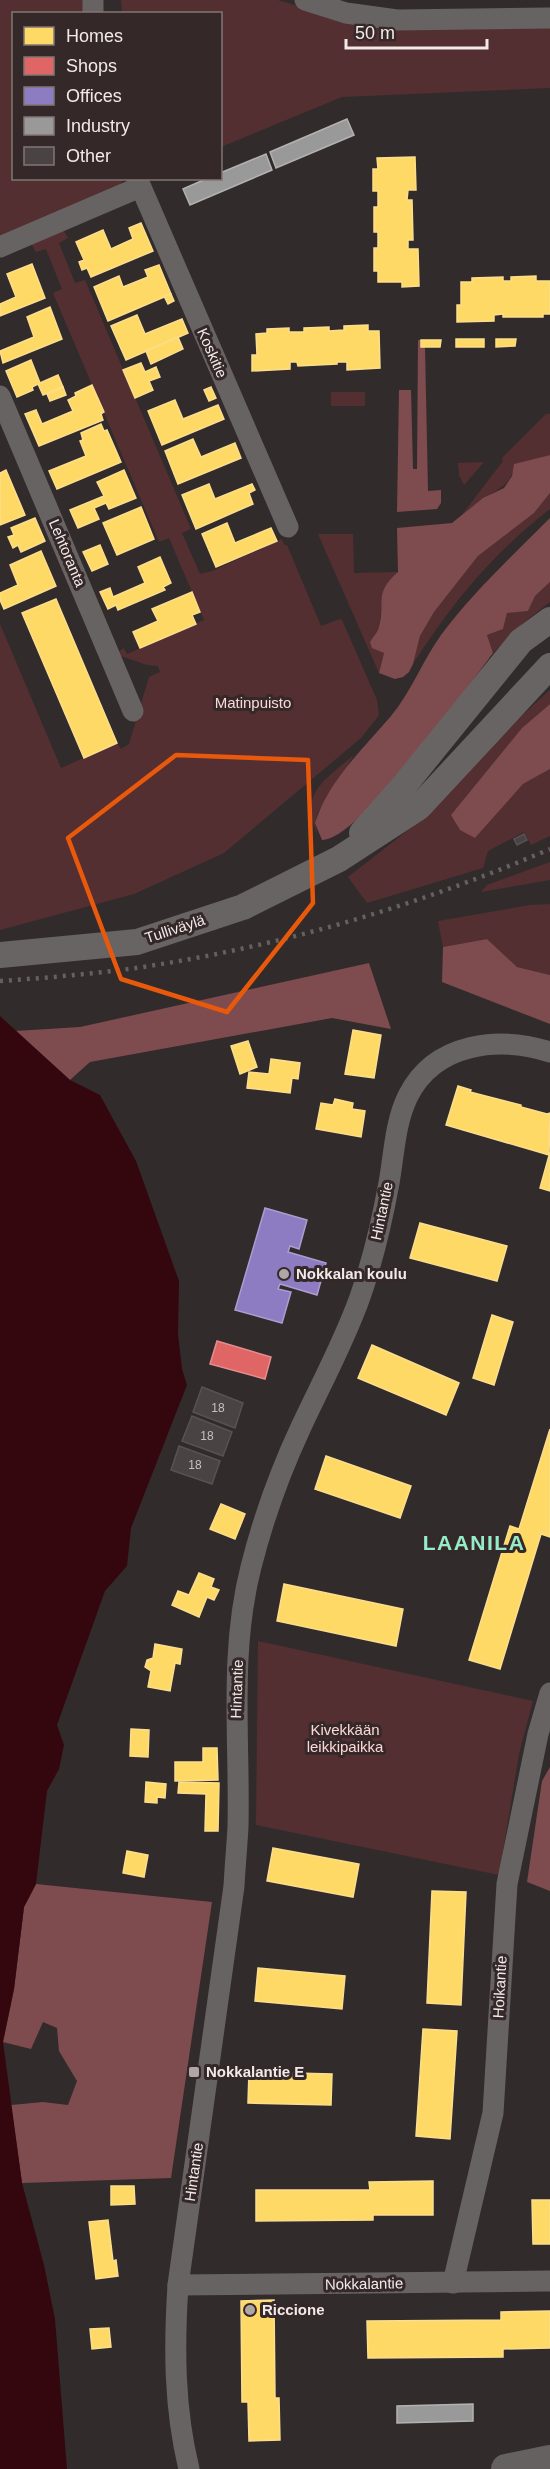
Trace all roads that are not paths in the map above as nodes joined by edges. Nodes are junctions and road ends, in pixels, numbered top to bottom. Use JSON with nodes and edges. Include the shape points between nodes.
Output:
{"nodes":[{"id":1,"x":304,"y":0,"type":"edge"},
{"id":2,"x":550,"y":18,"type":"edge"},
{"id":3,"x":139,"y":183,"type":"edge"},
{"id":4,"x":0,"y":247,"type":"edge"},
{"id":5,"x":0,"y":396,"type":"edge"},
{"id":6,"x":288,"y":527,"type":"dead end"},
{"id":7,"x":550,"y":620,"type":"edge"},
{"id":8,"x":550,"y":666,"type":"edge"},
{"id":9,"x":133,"y":711,"type":"dead end"},
{"id":10,"x":339,"y":859,"type":"junction"},
{"id":11,"x":0,"y":955,"type":"edge"},
{"id":12,"x":550,"y":1052,"type":"edge"},
{"id":13,"x":550,"y":1693,"type":"edge"},
{"id":14,"x":550,"y":2281,"type":"edge"},
{"id":15,"x":453,"y":2283,"type":"junction"},
{"id":16,"x":178,"y":2285,"type":"junction"},
{"id":17,"x":550,"y":2460,"type":"edge"},
{"id":18,"x":189,"y":2469,"type":"edge"},
{"id":19,"x":506,"y":2469,"type":"edge"}],
"edges":[{"from":1,"to":2,"type":"street","via":[[346,13],[397,20]]},
{"from":3,"to":4,"type":"street"},
{"from":3,"to":6,"type":"street","name":"Koskitie"},
{"from":5,"to":9,"type":"street","name":"Lehtoranta"},
{"from":7,"to":10,"type":"main road","name":"Tulliväylä","via":[[521,641]]},
{"from":8,"to":10,"type":"main road","name":"Tulliväylä","via":[[419,807]]},
{"from":10,"to":11,"type":"main road","name":"Tulliväylä","via":[[243,907],[137,942]]},
{"from":12,"to":16,"type":"street","name":"Hintantie","via":[[521,1044],[470,1047],[433,1066],[408,1096],[399,1123],[375,1249],[360,1297],[280,1475],[265,1518],[240,1628],[234,1886]]},
{"from":13,"to":15,"type":"street","name":"Hoikantie","via":[[537,1734],[507,1884],[493,2113]]},
{"from":14,"to":15,"type":"street","name":"Nokkalantie"},
{"from":15,"to":16,"type":"street","name":"Nokkalantie"},
{"from":16,"to":18,"type":"street","name":"Hintantie","via":[[176,2396]]},
{"from":17,"to":19,"type":"highway"}]}
